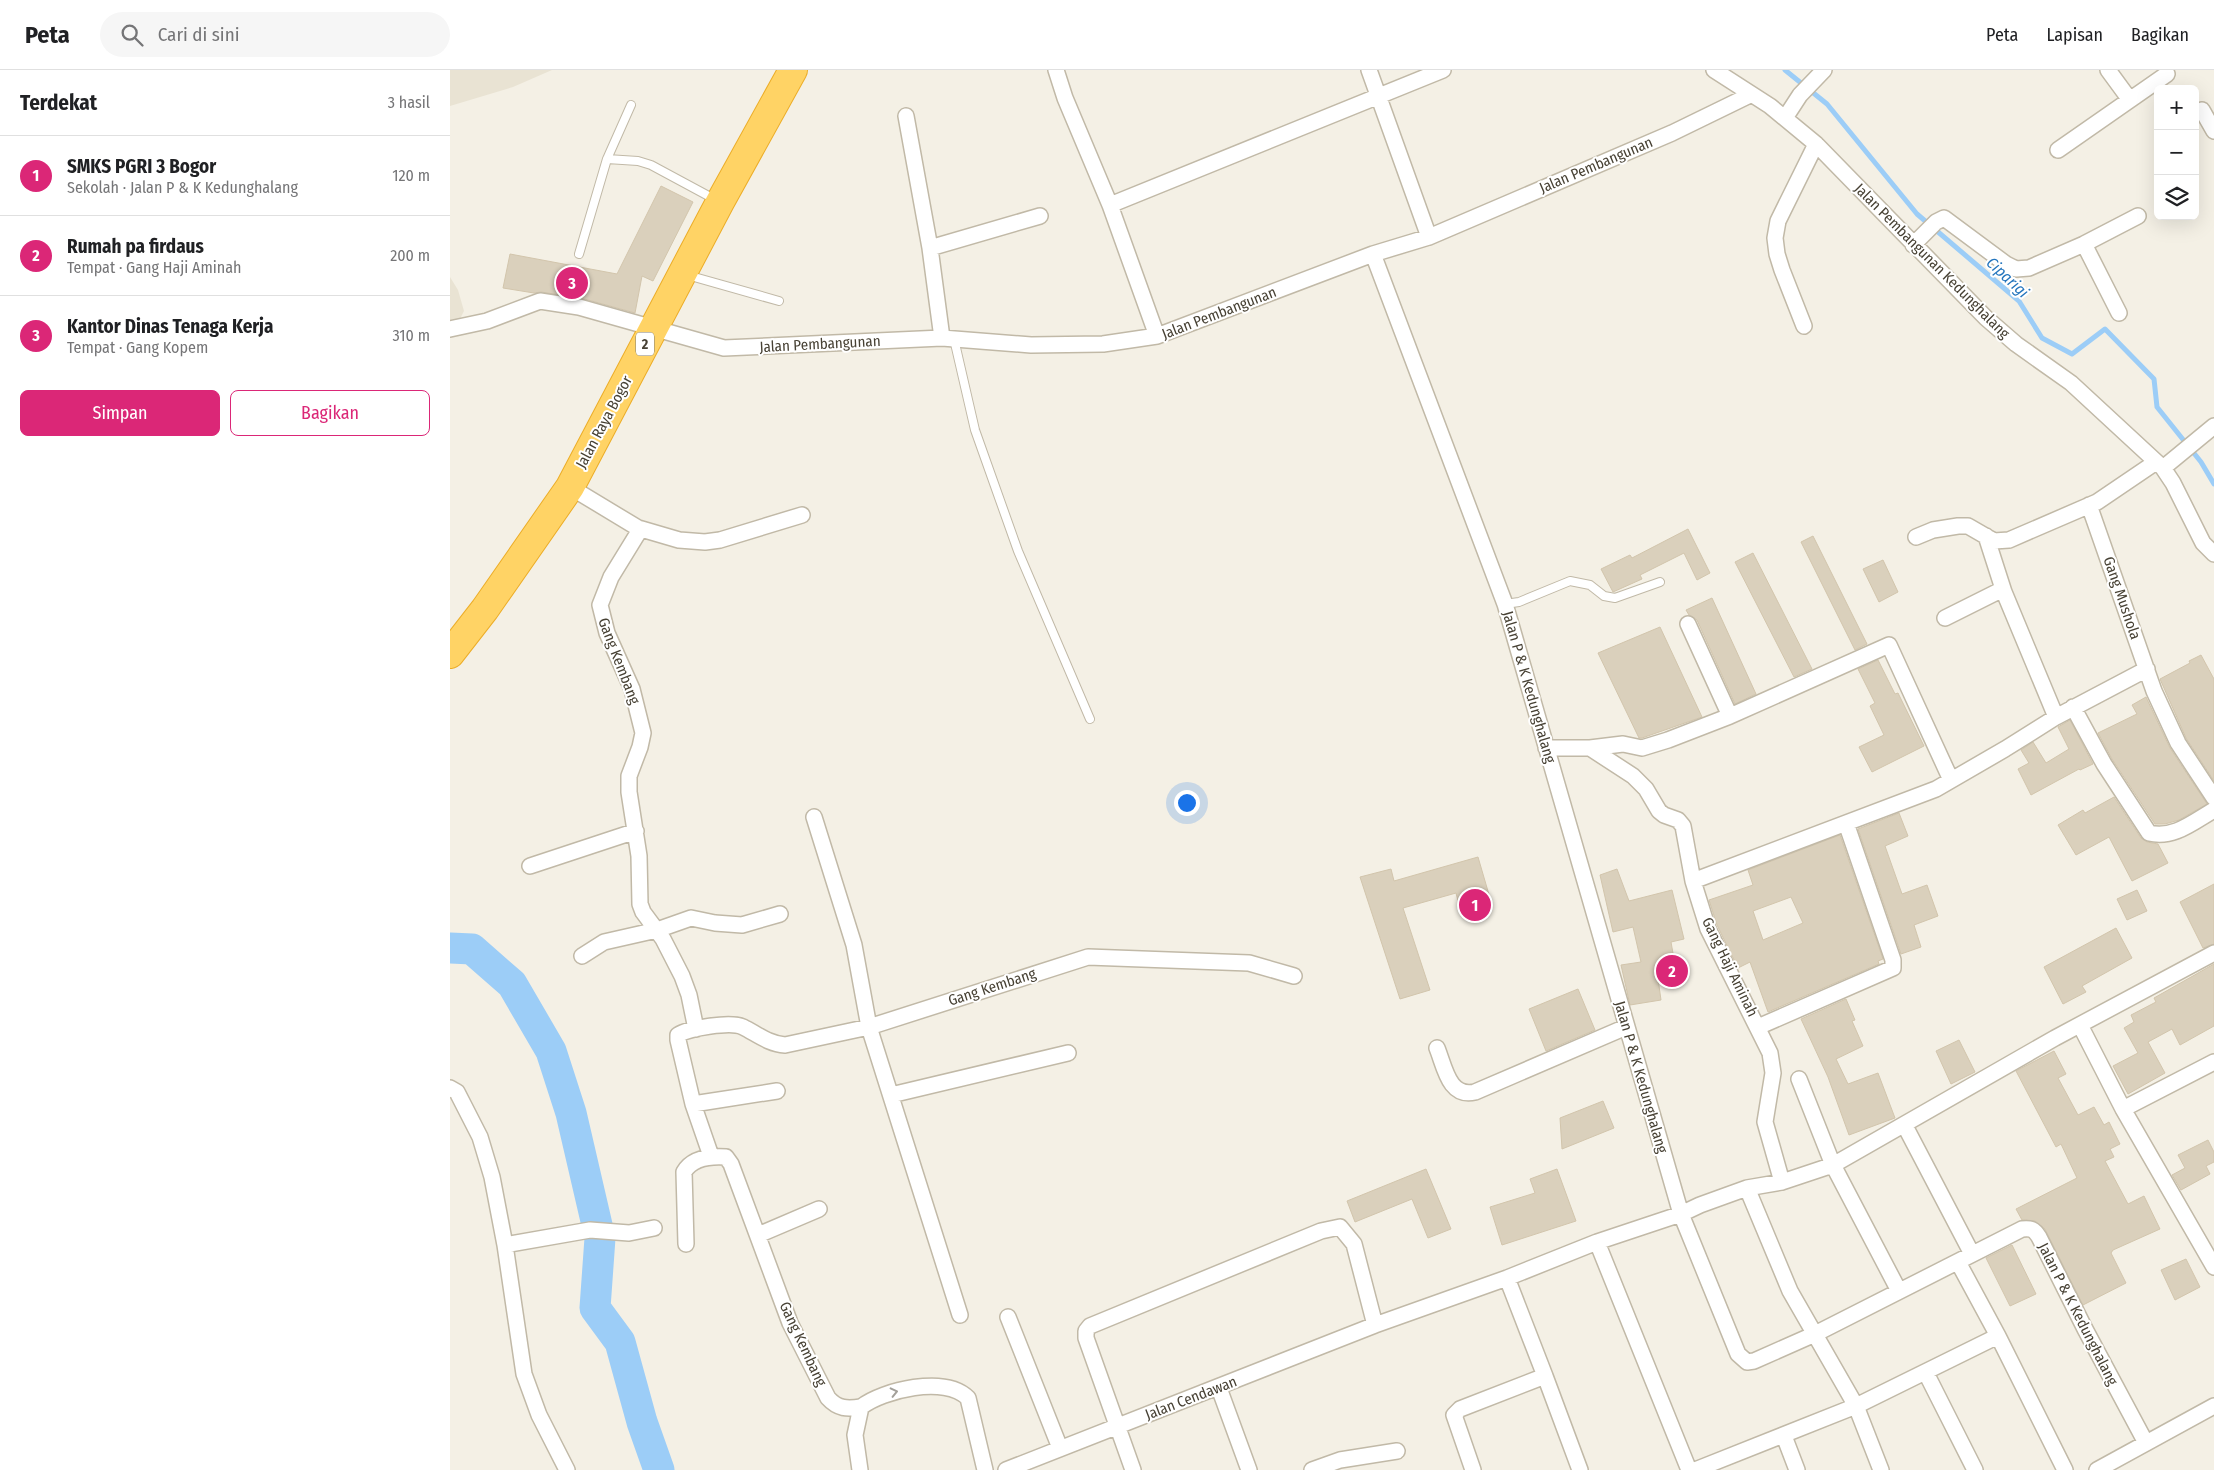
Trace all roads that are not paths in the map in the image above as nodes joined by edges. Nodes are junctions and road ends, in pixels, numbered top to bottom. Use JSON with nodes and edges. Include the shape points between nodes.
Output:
{"nodes":[{"id":1,"x":793,"y":70,"type":"edge"},
{"id":2,"x":1369,"y":70,"type":"edge"},
{"id":3,"x":1443,"y":70,"type":"edge"},
{"id":4,"x":1714,"y":70,"type":"edge"},
{"id":5,"x":2108,"y":70,"type":"edge"},
{"id":6,"x":1058,"y":71,"type":"edge"},
{"id":7,"x":1820,"y":74,"type":"edge"},
{"id":8,"x":2166,"y":74,"type":"dead end"},
{"id":9,"x":1379,"y":95,"type":"junction"},
{"id":10,"x":1750,"y":95,"type":"junction"},
{"id":11,"x":2130,"y":100,"type":"junction"},
{"id":12,"x":631,"y":105,"type":"dead end"},
{"id":13,"x":2202,"y":110,"type":"dead end"},
{"id":14,"x":906,"y":116,"type":"dead end"},
{"id":15,"x":1785,"y":118,"type":"junction"},
{"id":16,"x":2214,"y":131,"type":"edge"},
{"id":17,"x":1816,"y":144,"type":"junction"},
{"id":18,"x":2058,"y":150,"type":"dead end"},
{"id":19,"x":607,"y":159,"type":"junction"},
{"id":20,"x":720,"y":202,"type":"junction"},
{"id":21,"x":1110,"y":205,"type":"junction"},
{"id":22,"x":1040,"y":216,"type":"dead end"},
{"id":23,"x":2138,"y":216,"type":"dead end"},
{"id":24,"x":1429,"y":237,"type":"junction"},
{"id":25,"x":1916,"y":242,"type":"junction"},
{"id":26,"x":2084,"y":244,"type":"junction"},
{"id":27,"x":930,"y":248,"type":"junction"},
{"id":28,"x":579,"y":254,"type":"dead end"},
{"id":29,"x":1373,"y":254,"type":"junction"},
{"id":30,"x":683,"y":274,"type":"junction"},
{"id":31,"x":779,"y":302,"type":"dead end"},
{"id":32,"x":2119,"y":312,"type":"dead end"},
{"id":33,"x":1804,"y":326,"type":"dead end"},
{"id":34,"x":654,"y":327,"type":"junction"},
{"id":35,"x":450,"y":329,"type":"edge"},
{"id":36,"x":1157,"y":336,"type":"junction"},
{"id":37,"x":948,"y":338,"type":"junction"},
{"id":38,"x":2210,"y":429,"type":"edge"},
{"id":39,"x":2164,"y":463,"type":"junction"},
{"id":40,"x":570,"y":487,"type":"junction"},
{"id":41,"x":2089,"y":505,"type":"junction"},
{"id":42,"x":802,"y":515,"type":"dead end"},
{"id":43,"x":638,"y":528,"type":"junction"},
{"id":44,"x":1986,"y":536,"type":"junction"},
{"id":45,"x":1916,"y":537,"type":"dead end"},
{"id":46,"x":2214,"y":554,"type":"edge"},
{"id":47,"x":1660,"y":582,"type":"dead end"},
{"id":48,"x":2003,"y":589,"type":"junction"},
{"id":49,"x":1505,"y":604,"type":"junction"},
{"id":50,"x":1945,"y":618,"type":"dead end"},
{"id":51,"x":1688,"y":624,"type":"dead end"},
{"id":52,"x":450,"y":654,"type":"edge"},
{"id":53,"x":2147,"y":669,"type":"junction"},
{"id":54,"x":2073,"y":707,"type":"junction"},
{"id":55,"x":1730,"y":716,"type":"junction"},
{"id":56,"x":2056,"y":717,"type":"junction"},
{"id":57,"x":1090,"y":719,"type":"dead end"},
{"id":58,"x":1546,"y":748,"type":"junction"},
{"id":59,"x":1590,"y":748,"type":"junction"},
{"id":60,"x":1951,"y":780,"type":"junction"},
{"id":61,"x":2214,"y":798,"type":"edge"},
{"id":62,"x":2214,"y":810,"type":"edge"},
{"id":63,"x":814,"y":817,"type":"dead end"},
{"id":64,"x":1846,"y":823,"type":"junction"},
{"id":65,"x":636,"y":831,"type":"junction"},
{"id":66,"x":530,"y":866,"type":"dead end"},
{"id":67,"x":1693,"y":881,"type":"junction"},
{"id":68,"x":780,"y":914,"type":"dead end"},
{"id":69,"x":657,"y":930,"type":"junction"},
{"id":70,"x":2214,"y":953,"type":"edge"},
{"id":71,"x":582,"y":956,"type":"dead end"},
{"id":72,"x":1294,"y":976,"type":"dead end"},
{"id":73,"x":2080,"y":1025,"type":"junction"},
{"id":74,"x":1758,"y":1026,"type":"junction"},
{"id":75,"x":869,"y":1027,"type":"junction"},
{"id":76,"x":1626,"y":1027,"type":"junction"},
{"id":77,"x":696,"y":1029,"type":"junction"},
{"id":78,"x":1437,"y":1048,"type":"dead end"},
{"id":79,"x":1068,"y":1053,"type":"dead end"},
{"id":80,"x":2214,"y":1062,"type":"edge"},
{"id":81,"x":1799,"y":1079,"type":"dead end"},
{"id":82,"x":450,"y":1088,"type":"edge"},
{"id":83,"x":777,"y":1091,"type":"dead end"},
{"id":84,"x":891,"y":1095,"type":"junction"},
{"id":85,"x":693,"y":1104,"type":"junction"},
{"id":86,"x":2123,"y":1109,"type":"junction"},
{"id":87,"x":1905,"y":1126,"type":"junction"},
{"id":88,"x":711,"y":1156,"type":"junction"},
{"id":89,"x":1833,"y":1165,"type":"junction"},
{"id":90,"x":1782,"y":1182,"type":"junction"},
{"id":91,"x":1747,"y":1188,"type":"junction"},
{"id":92,"x":819,"y":1208,"type":"dead end"},
{"id":93,"x":1681,"y":1214,"type":"junction"},
{"id":94,"x":654,"y":1228,"type":"dead end"},
{"id":95,"x":758,"y":1235,"type":"junction"},
{"id":96,"x":1597,"y":1242,"type":"junction"},
{"id":97,"x":686,"y":1244,"type":"dead end"},
{"id":98,"x":505,"y":1245,"type":"junction"},
{"id":99,"x":1972,"y":1254,"type":"junction"},
{"id":100,"x":2212,"y":1261,"type":"edge"},
{"id":101,"x":1958,"y":1262,"type":"junction"},
{"id":102,"x":1507,"y":1278,"type":"junction"},
{"id":103,"x":1899,"y":1291,"type":"junction"},
{"id":104,"x":960,"y":1315,"type":"dead end"},
{"id":105,"x":1008,"y":1317,"type":"dead end"},
{"id":106,"x":1375,"y":1325,"type":"junction"},
{"id":107,"x":1815,"y":1334,"type":"junction"},
{"id":108,"x":1998,"y":1336,"type":"junction"},
{"id":109,"x":1926,"y":1373,"type":"junction"},
{"id":110,"x":1545,"y":1376,"type":"junction"},
{"id":111,"x":1219,"y":1388,"type":"junction"},
{"id":112,"x":1856,"y":1406,"type":"junction"},
{"id":113,"x":2214,"y":1406,"type":"edge"},
{"id":114,"x":861,"y":1407,"type":"junction"},
{"id":115,"x":1119,"y":1427,"type":"junction"},
{"id":116,"x":1784,"y":1436,"type":"junction"},
{"id":117,"x":2146,"y":1443,"type":"junction"},
{"id":118,"x":1060,"y":1448,"type":"junction"},
{"id":119,"x":1397,"y":1451,"type":"dead end"},
{"id":120,"x":1342,"y":1465,"type":"edge"},
{"id":121,"x":567,"y":1470,"type":"edge"},
{"id":122,"x":860,"y":1470,"type":"edge"},
{"id":123,"x":985,"y":1470,"type":"edge"},
{"id":124,"x":1006,"y":1470,"type":"edge"},
{"id":125,"x":1133,"y":1470,"type":"edge"},
{"id":126,"x":1249,"y":1470,"type":"edge"},
{"id":127,"x":1312,"y":1470,"type":"edge"},
{"id":128,"x":1473,"y":1470,"type":"edge"},
{"id":129,"x":1580,"y":1470,"type":"edge"},
{"id":130,"x":1689,"y":1470,"type":"edge"},
{"id":131,"x":1695,"y":1470,"type":"edge"},
{"id":132,"x":1797,"y":1470,"type":"edge"},
{"id":133,"x":1881,"y":1470,"type":"edge"},
{"id":134,"x":1975,"y":1470,"type":"edge"},
{"id":135,"x":2065,"y":1470,"type":"edge"},
{"id":136,"x":2097,"y":1470,"type":"edge"}],
"edges":[{"from":1,"to":20,"type":"highway","name":"Jalan Raya Bogor","number":"2"},
{"from":2,"to":9,"type":"street"},
{"from":3,"to":9,"type":"street"},
{"from":4,"to":10,"type":"street","name":"Jalan Pembangunan Kedunghalang"},
{"from":5,"to":11,"type":"street"},
{"from":6,"to":21,"type":"street","via":[[1065,98]]},
{"from":7,"to":15,"type":"street","via":[[1800,95]]},
{"from":8,"to":11,"type":"street"},
{"from":9,"to":21,"type":"street"},
{"from":9,"to":24,"type":"street"},
{"from":10,"to":15,"type":"street","name":"Jalan Pembangunan Kedunghalang"},
{"from":10,"to":24,"type":"street","name":"Jalan Pembangunan","via":[[1672,133]]},
{"from":11,"to":18,"type":"street"},
{"from":12,"to":19,"type":"lane"},
{"from":13,"to":16,"type":"street"},
{"from":14,"to":27,"type":"street"},
{"from":15,"to":17,"type":"street","name":"Jalan Pembangunan Kedunghalang"},
{"from":17,"to":25,"type":"street","name":"Jalan Pembangunan Kedunghalang"},
{"from":17,"to":33,"type":"street","via":[[1778,221],[1775,238],[1782,270]]},
{"from":19,"to":20,"type":"lane","via":[[638,160]]},
{"from":19,"to":28,"type":"lane"},
{"from":20,"to":30,"type":"highway","name":"Jalan Raya Bogor","number":"2"},
{"from":21,"to":36,"type":"street"},
{"from":22,"to":27,"type":"street"},
{"from":23,"to":26,"type":"street"},
{"from":24,"to":29,"type":"street","name":"Jalan Pembangunan"},
{"from":25,"to":26,"type":"street","via":[[1944,218],[2016,269],[2028,268]]},
{"from":25,"to":39,"type":"street","name":"Jalan Pembangunan Kedunghalang","via":[[1992,323],[2071,383]]},
{"from":26,"to":32,"type":"street"},
{"from":27,"to":37,"type":"street"},
{"from":29,"to":36,"type":"street","name":"Jalan Pembangunan"},
{"from":29,"to":49,"type":"street","name":"Jalan P & K Kedunghalang"},
{"from":30,"to":31,"type":"lane"},
{"from":30,"to":34,"type":"highway","name":"Jalan Raya Bogor","number":"2"},
{"from":34,"to":35,"type":"street","name":"Jalan Pembangunan","via":[[579,307],[540,301],[488,321]]},
{"from":34,"to":37,"type":"street","name":"Jalan Pembangunan","via":[[724,348]]},
{"from":34,"to":40,"type":"highway","name":"Jalan Raya Bogor","number":"2"},
{"from":36,"to":37,"type":"street","name":"Jalan Pembangunan","via":[[1102,344],[1031,345]]},
{"from":37,"to":57,"type":"lane","via":[[975,430],[1018,551]]},
{"from":38,"to":39,"type":"street"},
{"from":39,"to":41,"type":"street"},
{"from":39,"to":46,"type":"street","name":"Jalan Pembangunan Kedunghalang","via":[[2203,543]]},
{"from":40,"to":43,"type":"street"},
{"from":40,"to":52,"type":"highway","name":"Jalan Raya Bogor","number":"2"},
{"from":41,"to":44,"type":"street","via":[[2009,540],[1994,541]]},
{"from":41,"to":53,"type":"street","name":"Gang Mushola"},
{"from":42,"to":43,"type":"street","via":[[705,542],[679,540]]},
{"from":43,"to":65,"type":"street","name":"Gang Kembang","via":[[611,577],[600,605],[607,632],[632,689],[642,733],[629,776]]},
{"from":44,"to":45,"type":"street","via":[[1968,526],[1958,526],[1932,530]]},
{"from":44,"to":48,"type":"street"},
{"from":47,"to":49,"type":"lane","via":[[1615,598],[1604,596],[1590,585],[1570,581],[1519,602]]},
{"from":48,"to":50,"type":"street"},
{"from":48,"to":56,"type":"street"},
{"from":49,"to":58,"type":"street","name":"Jalan P & K Kedunghalang"},
{"from":51,"to":55,"type":"street"},
{"from":53,"to":54,"type":"street"},
{"from":53,"to":61,"type":"street","name":"Gang Mushola","via":[[2178,743]]},
{"from":54,"to":56,"type":"street"},
{"from":54,"to":62,"type":"street","via":[[2104,764],[2149,834],[2174,833]]},
{"from":55,"to":59,"type":"street","via":[[1642,748],[1623,744]]},
{"from":55,"to":60,"type":"street","via":[[1889,645]]},
{"from":56,"to":60,"type":"street"},
{"from":58,"to":59,"type":"street"},
{"from":58,"to":76,"type":"street","name":"Jalan P & K Kedunghalang"},
{"from":59,"to":67,"type":"street","name":"Gang Haji Aminah","via":[[1633,776],[1659,811],[1681,823]]},
{"from":60,"to":64,"type":"street","via":[[1936,789]]},
{"from":63,"to":75,"type":"street","via":[[854,945]]},
{"from":64,"to":67,"type":"street"},
{"from":64,"to":74,"type":"street","via":[[1893,968]]},
{"from":65,"to":66,"type":"street"},
{"from":65,"to":69,"type":"street","name":"Gang Kembang","via":[[640,904]]},
{"from":67,"to":74,"type":"street","name":"Gang Haji Aminah","via":[[1708,929]]},
{"from":68,"to":69,"type":"street","via":[[742,925],[691,918]]},
{"from":69,"to":71,"type":"street","via":[[604,942]]},
{"from":69,"to":77,"type":"street","name":"Gang Kembang","via":[[682,976]]},
{"from":70,"to":73,"type":"street","name":"Jalan Cendawan"},
{"from":72,"to":75,"type":"street","name":"Gang Kembang","via":[[1250,964],[1088,957]]},
{"from":73,"to":86,"type":"street"},
{"from":73,"to":87,"type":"street","name":"Jalan Cendawan"},
{"from":74,"to":90,"type":"street","name":"Gang Haji Aminah","via":[[1773,1065],[1765,1122]]},
{"from":75,"to":77,"type":"street","name":"Gang Kembang","via":[[785,1045],[776,1045],[741,1026]]},
{"from":75,"to":84,"type":"street"},
{"from":76,"to":78,"type":"street","via":[[1466,1094],[1453,1086]]},
{"from":76,"to":93,"type":"street","name":"Jalan P & K Kedunghalang"},
{"from":77,"to":85,"type":"street","name":"Gang Kembang","via":[[678,1035]]},
{"from":79,"to":84,"type":"street"},
{"from":80,"to":86,"type":"street"},
{"from":81,"to":89,"type":"street"},
{"from":82,"to":98,"type":"street","via":[[457,1092],[480,1137],[492,1177]]},
{"from":83,"to":85,"type":"street"},
{"from":84,"to":104,"type":"street"},
{"from":85,"to":88,"type":"street","name":"Gang Kembang"},
{"from":86,"to":100,"type":"street"},
{"from":87,"to":89,"type":"street","name":"Jalan Cendawan"},
{"from":87,"to":99,"type":"street"},
{"from":88,"to":95,"type":"street","name":"Gang Kembang","via":[[726,1157],[731,1164]]},
{"from":88,"to":97,"type":"street","via":[[688,1166],[684,1172]]},
{"from":89,"to":90,"type":"street","name":"Jalan Cendawan"},
{"from":89,"to":103,"type":"street"},
{"from":90,"to":91,"type":"street","name":"Jalan Cendawan"},
{"from":91,"to":93,"type":"street","name":"Jalan Cendawan"},
{"from":91,"to":107,"type":"street","via":[[1790,1291]]},
{"from":92,"to":95,"type":"street"},
{"from":93,"to":96,"type":"street","name":"Jalan Cendawan"},
{"from":93,"to":107,"type":"street","name":"Jalan P & K Kedunghalang","via":[[1738,1354],[1744,1361],[1754,1361]]},
{"from":94,"to":98,"type":"street","via":[[629,1233],[590,1230]]},
{"from":95,"to":114,"type":"street","name":"Gang Kembang","via":[[790,1323],[828,1398],[836,1406],[848,1409]]},
{"from":96,"to":102,"type":"street","name":"Jalan Cendawan"},
{"from":96,"to":130,"type":"street"},
{"from":98,"to":121,"type":"street","via":[[524,1374],[539,1415]]},
{"from":99,"to":101,"type":"street","name":"Jalan P & K Kedunghalang"},
{"from":99,"to":117,"type":"street","name":"Jalan P & K Kedunghalang","via":[[2022,1229],[2034,1230]]},
{"from":101,"to":103,"type":"street","name":"Jalan P & K Kedunghalang"},
{"from":101,"to":108,"type":"street"},
{"from":102,"to":106,"type":"street","name":"Jalan Cendawan"},
{"from":102,"to":110,"type":"street"},
{"from":103,"to":107,"type":"street","name":"Jalan P & K Kedunghalang"},
{"from":105,"to":118,"type":"street"},
{"from":106,"to":111,"type":"street","name":"Jalan Cendawan"},
{"from":106,"to":115,"type":"street","via":[[1350,1237],[1340,1227],[1321,1230],[1090,1326],[1086,1330],[1086,1338]]},
{"from":107,"to":112,"type":"street"},
{"from":108,"to":109,"type":"street"},
{"from":108,"to":135,"type":"street"},
{"from":109,"to":112,"type":"street"},
{"from":109,"to":134,"type":"street"},
{"from":110,"to":128,"type":"street","via":[[1460,1409],[1454,1415]]},
{"from":110,"to":129,"type":"street"},
{"from":111,"to":115,"type":"street","name":"Jalan Cendawan"},
{"from":111,"to":126,"type":"street"},
{"from":112,"to":116,"type":"street"},
{"from":112,"to":133,"type":"street"},
{"from":113,"to":117,"type":"street"},
{"from":114,"to":122,"type":"street","via":[[855,1435]]},
{"from":114,"to":123,"type":"street","one_way":true,"via":[[873,1399],[900,1390],[942,1387],[959,1391],[968,1398],[971,1407]]},
{"from":115,"to":118,"type":"street","name":"Jalan Cendawan"},
{"from":115,"to":125,"type":"street"},
{"from":116,"to":131,"type":"street"},
{"from":116,"to":132,"type":"street"},
{"from":117,"to":136,"type":"street"},
{"from":118,"to":124,"type":"street","name":"Jalan Cendawan"},
{"from":119,"to":120,"type":"street"},
{"from":120,"to":127,"type":"street"}]}
